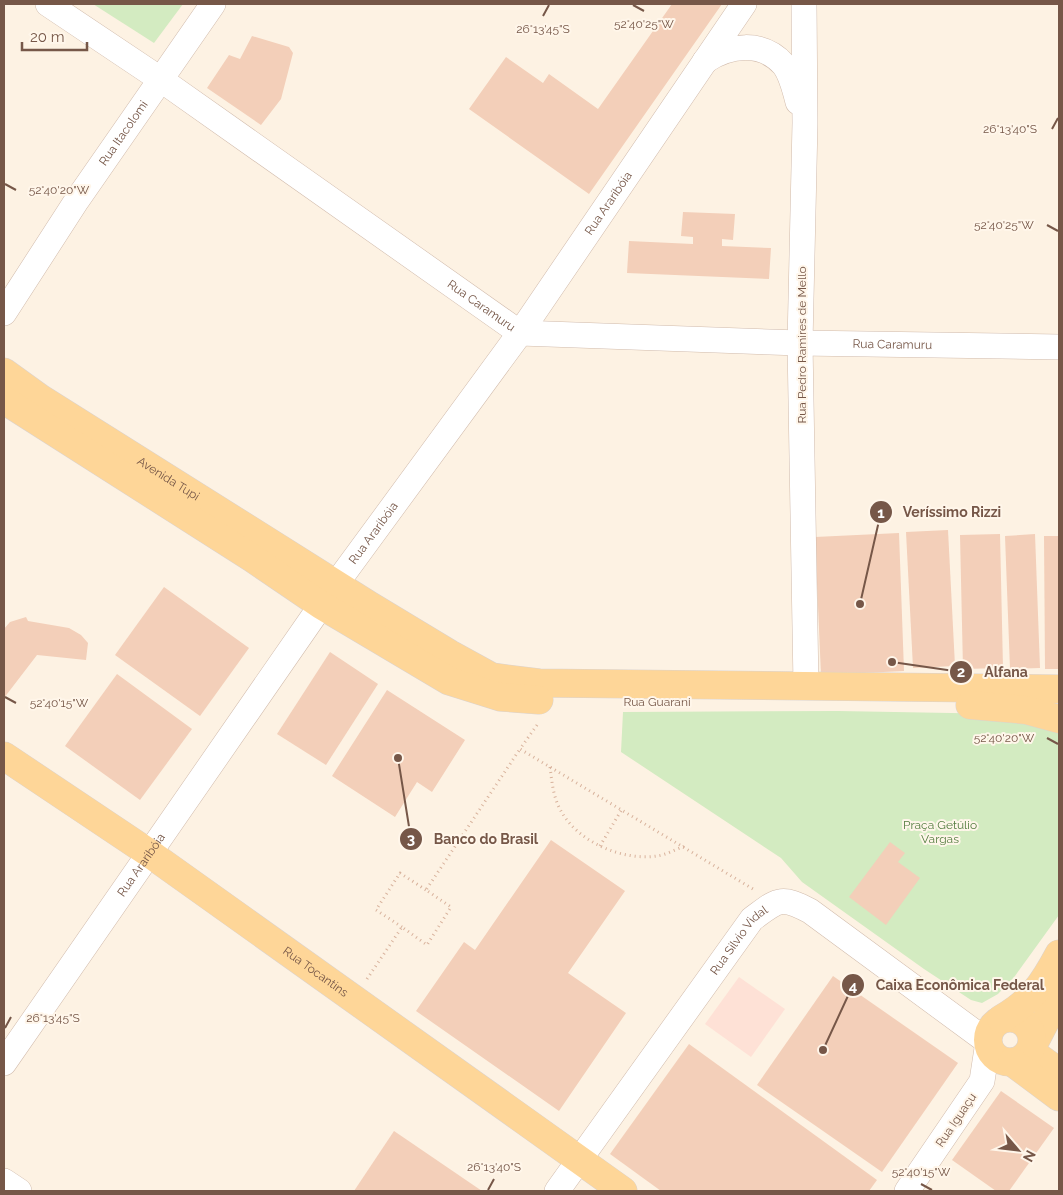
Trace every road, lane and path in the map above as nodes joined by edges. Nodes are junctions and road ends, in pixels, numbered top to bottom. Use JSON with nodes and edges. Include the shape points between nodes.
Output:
{"nodes":[{"id":1,"x":48,"y":4,"type":"edge"},
{"id":2,"x":213,"y":4,"type":"edge"},
{"id":3,"x":804,"y":4,"type":"edge"},
{"id":4,"x":738,"y":11,"type":"edge"},
{"id":5,"x":702,"y":63,"type":"junction"},
{"id":6,"x":160,"y":79,"type":"junction"},
{"id":7,"x":804,"y":123,"type":"junction"},
{"id":8,"x":4,"y":313,"type":"edge"},
{"id":9,"x":520,"y":333,"type":"junction"},
{"id":10,"x":800,"y":343,"type":"junction"},
{"id":11,"x":1059,"y":347,"type":"edge"},
{"id":12,"x":4,"y":372,"type":"edge"},
{"id":13,"x":4,"y":400,"type":"edge"},
{"id":14,"x":284,"y":581,"type":"joint"},
{"id":15,"x":328,"y":594,"type":"junction"},
{"id":16,"x":806,"y":685,"type":"junction"},
{"id":17,"x":1059,"y":690,"type":"edge"},
{"id":18,"x":554,"y":702,"type":"junction"},
{"id":19,"x":1059,"y":719,"type":"edge"},
{"id":20,"x":520,"y":749,"type":"junction"},
{"id":21,"x":4,"y":756,"type":"edge"},
{"id":22,"x":550,"y":766,"type":"junction"},
{"id":23,"x":622,"y":809,"type":"junction"},
{"id":24,"x":600,"y":846,"type":"junction"},
{"id":25,"x":685,"y":846,"type":"junction"},
{"id":26,"x":149,"y":853,"type":"junction"},
{"id":27,"x":426,"y":890,"type":"junction"},
{"id":28,"x":775,"y":903,"type":"junction"},
{"id":29,"x":402,"y":927,"type":"junction"},
{"id":30,"x":1059,"y":954,"type":"edge"},
{"id":31,"x":1059,"y":995,"type":"edge"},
{"id":32,"x":352,"y":1000,"type":"junction"},
{"id":33,"x":994,"y":1030,"type":"junction"},
{"id":34,"x":1021,"y":1057,"type":"junction"},
{"id":35,"x":4,"y":1063,"type":"edge"},
{"id":36,"x":1059,"y":1072,"type":"edge"},
{"id":37,"x":1059,"y":1098,"type":"edge"},
{"id":38,"x":579,"y":1160,"type":"junction"},
{"id":39,"x":4,"y":1181,"type":"edge"},
{"id":40,"x":19,"y":1191,"type":"edge"},
{"id":41,"x":557,"y":1191,"type":"edge"},
{"id":42,"x":623,"y":1191,"type":"edge"},
{"id":43,"x":907,"y":1191,"type":"edge"}],
"edges":[{"from":1,"to":6,"type":"street","name":"Rua Caramuru"},
{"from":2,"to":6,"type":"street","name":"Rua Itacolomi"},
{"from":3,"to":7,"type":"street","name":"Rua Pedro Ramires de Mello"},
{"from":4,"to":5,"type":"street","name":"Rua Araribóia"},
{"from":5,"to":7,"type":"street","via":[[728,49],[748,46],[769,52],[784,65]]},
{"from":5,"to":9,"type":"street","name":"Rua Araribóia"},
{"from":6,"to":8,"type":"street","name":"Rua Itacolomi"},
{"from":6,"to":9,"type":"street","name":"Rua Caramuru"},
{"from":7,"to":10,"type":"street","name":"Rua Pedro Ramires de Mello"},
{"from":9,"to":10,"type":"street","name":"Rua Caramuru"},
{"from":9,"to":15,"type":"street","name":"Rua Araribóia"},
{"from":10,"to":11,"type":"street","name":"Rua Caramuru"},
{"from":10,"to":16,"type":"street","name":"Rua Pedro Ramires de Mello"},
{"from":12,"to":15,"type":"main road","name":"Avenida Tupi"},
{"from":13,"to":14,"type":"main road","name":"Avenida Tupi"},
{"from":14,"to":15,"type":"main road","name":"Rua Guarani"},
{"from":15,"to":16,"type":"main road","name":"Rua Guarani","via":[[492,677],[539,683]]},
{"from":15,"to":18,"type":"main road","name":"Rua Guarani","via":[[449,681],[500,697]]},
{"from":15,"to":26,"type":"street","name":"Rua Araribóia"},
{"from":16,"to":17,"type":"main road","name":"Rua Guarani"},
{"from":18,"to":19,"type":"main road","name":"Rua Guarani","via":[[921,703],[1000,707]]},
{"from":18,"to":20,"type":"path"},
{"from":20,"to":22,"type":"path"},
{"from":20,"to":27,"type":"path"},
{"from":21,"to":26,"type":"main road","name":"Rua Tocantins"},
{"from":22,"to":23,"type":"path"},
{"from":22,"to":24,"type":"path","via":[[552,788],[561,812],[579,832]]},
{"from":23,"to":24,"type":"path"},
{"from":23,"to":25,"type":"path"},
{"from":24,"to":25,"type":"path","via":[[643,856],[658,856]]},
{"from":25,"to":28,"type":"path"},
{"from":26,"to":32,"type":"main road","name":"Rua Tocantins"},
{"from":26,"to":35,"type":"street","name":"Rua Araribóia"},
{"from":27,"to":29,"type":"path","via":[[451,907],[427,944]]},
{"from":27,"to":29,"type":"path","via":[[400,873],[376,910]]},
{"from":28,"to":33,"type":"street","name":"Rua Silvio Vidal","via":[[790,901],[810,911]]},
{"from":28,"to":38,"type":"street","name":"Rua Silvio Vidal","via":[[752,919]]},
{"from":29,"to":32,"type":"path"},
{"from":30,"to":33,"type":"main road","via":[[1030,999]]},
{"from":31,"to":34,"type":"main road"},
{"from":32,"to":38,"type":"main road","name":"Rua Tocantins"},
{"from":33,"to":34,"type":"main road","via":[[995,1056],[1004,1061]]},
{"from":33,"to":34,"type":"main road","via":[[1009,1017],[1024,1022],[1032,1036]]},
{"from":33,"to":43,"type":"street","name":"Rua Iguaçu","via":[[982,1081]]},
{"from":34,"to":36,"type":"main road"},
{"from":34,"to":37,"type":"main road"},
{"from":38,"to":41,"type":"street","name":"Rua Silvio Vidal"},
{"from":38,"to":42,"type":"main road","name":"Rua Tocantins"},
{"from":39,"to":40,"type":"street"}]}
